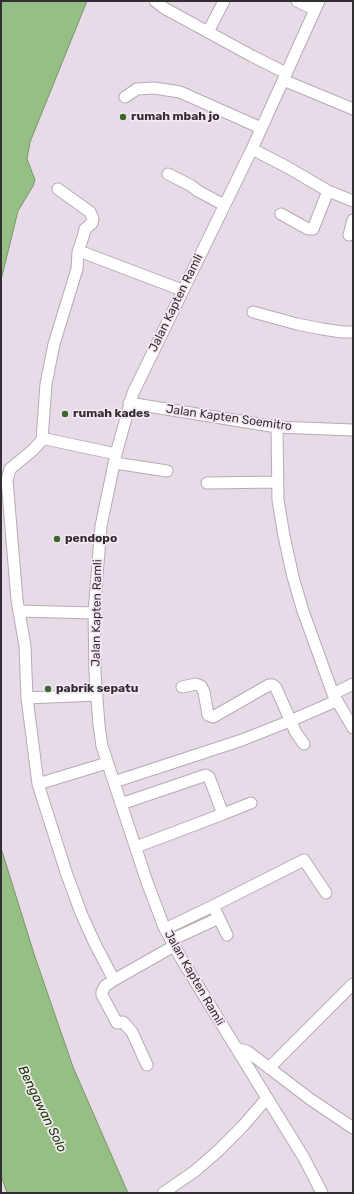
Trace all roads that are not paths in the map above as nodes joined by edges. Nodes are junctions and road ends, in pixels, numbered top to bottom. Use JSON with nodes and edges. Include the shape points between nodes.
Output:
{"nodes":[{"id":1,"x":155,"y":1,"type":"edge"},
{"id":2,"x":224,"y":1,"type":"edge"},
{"id":3,"x":297,"y":1,"type":"edge"},
{"id":4,"x":317,"y":6,"type":"edge"},
{"id":5,"x":208,"y":32,"type":"junction"},
{"id":6,"x":284,"y":76,"type":"junction"},
{"id":7,"x":125,"y":97,"type":"dead end"},
{"id":8,"x":353,"y":108,"type":"edge"},
{"id":9,"x":261,"y":128,"type":"junction"},
{"id":10,"x":252,"y":149,"type":"junction"},
{"id":11,"x":168,"y":174,"type":"dead end"},
{"id":12,"x":58,"y":189,"type":"dead end"},
{"id":13,"x":328,"y":191,"type":"junction"},
{"id":14,"x":353,"y":201,"type":"edge"},
{"id":15,"x":224,"y":205,"type":"junction"},
{"id":16,"x":281,"y":214,"type":"dead end"},
{"id":17,"x":353,"y":220,"type":"edge"},
{"id":18,"x":349,"y":235,"type":"dead end"},
{"id":19,"x":79,"y":251,"type":"junction"},
{"id":20,"x":182,"y":290,"type":"junction"},
{"id":21,"x":253,"y":312,"type":"dead end"},
{"id":22,"x":353,"y":332,"type":"edge"},
{"id":23,"x":129,"y":403,"type":"junction"},
{"id":24,"x":277,"y":427,"type":"junction"},
{"id":25,"x":353,"y":430,"type":"edge"},
{"id":26,"x":42,"y":440,"type":"junction"},
{"id":27,"x":115,"y":459,"type":"junction"},
{"id":28,"x":167,"y":471,"type":"dead end"},
{"id":29,"x":278,"y":482,"type":"junction"},
{"id":30,"x":207,"y":483,"type":"dead end"},
{"id":31,"x":19,"y":611,"type":"junction"},
{"id":32,"x":94,"y":613,"type":"junction"},
{"id":33,"x":353,"y":684,"type":"edge"},
{"id":34,"x":182,"y":687,"type":"dead end"},
{"id":35,"x":97,"y":695,"type":"junction"},
{"id":36,"x":334,"y":697,"type":"junction"},
{"id":37,"x":27,"y":698,"type":"junction"},
{"id":38,"x":290,"y":721,"type":"junction"},
{"id":39,"x":353,"y":728,"type":"edge"},
{"id":40,"x":304,"y":744,"type":"dead end"},
{"id":41,"x":107,"y":763,"type":"junction"},
{"id":42,"x":114,"y":782,"type":"junction"},
{"id":43,"x":38,"y":784,"type":"junction"},
{"id":44,"x":251,"y":803,"type":"dead end"},
{"id":45,"x":121,"y":804,"type":"junction"},
{"id":46,"x":223,"y":814,"type":"junction"},
{"id":47,"x":136,"y":847,"type":"junction"},
{"id":48,"x":326,"y":893,"type":"dead end"},
{"id":49,"x":213,"y":906,"type":"junction"},
{"id":50,"x":219,"y":918,"type":"junction"},
{"id":51,"x":165,"y":929,"type":"junction"},
{"id":52,"x":227,"y":935,"type":"dead end"},
{"id":53,"x":172,"y":943,"type":"junction"},
{"id":54,"x":114,"y":980,"type":"junction"},
{"id":55,"x":353,"y":984,"type":"edge"},
{"id":56,"x":237,"y":1049,"type":"junction"},
{"id":57,"x":147,"y":1065,"type":"dead end"},
{"id":58,"x":269,"y":1068,"type":"junction"},
{"id":59,"x":267,"y":1098,"type":"junction"},
{"id":60,"x":353,"y":1128,"type":"edge"},
{"id":61,"x":182,"y":1188,"type":"edge"},
{"id":62,"x":163,"y":1193,"type":"edge"},
{"id":63,"x":322,"y":1193,"type":"edge"}],
"edges":[{"from":1,"to":5,"type":"street"},
{"from":2,"to":5,"type":"street"},
{"from":3,"to":4,"type":"street"},
{"from":4,"to":6,"type":"street","name":"Jalan Kapten Ramli"},
{"from":5,"to":6,"type":"street"},
{"from":6,"to":8,"type":"street"},
{"from":6,"to":9,"type":"street","name":"Jalan Kapten Ramli"},
{"from":7,"to":9,"type":"street","via":[[137,89],[154,88],[180,92]]},
{"from":9,"to":10,"type":"street","name":"Jalan Kapten Ramli"},
{"from":10,"to":13,"type":"street"},
{"from":10,"to":15,"type":"street","name":"Jalan Kapten Ramli"},
{"from":11,"to":15,"type":"street"},
{"from":12,"to":19,"type":"street","via":[[90,212],[93,219],[86,229]]},
{"from":13,"to":14,"type":"street"},
{"from":13,"to":16,"type":"street","via":[[313,229],[310,230]]},
{"from":15,"to":20,"type":"street","name":"Jalan Kapten Ramli"},
{"from":17,"to":18,"type":"street"},
{"from":19,"to":20,"type":"street"},
{"from":19,"to":26,"type":"street","via":[[77,269],[49,365]]},
{"from":20,"to":23,"type":"street","name":"Jalan Kapten Ramli"},
{"from":21,"to":22,"type":"street","via":[[322,329]]},
{"from":23,"to":24,"type":"street","name":"Jalan Kapten Soemitro"},
{"from":23,"to":27,"type":"street","name":"Jalan Kapten Ramli"},
{"from":24,"to":25,"type":"street","name":"Jalan Kapten Soemitro"},
{"from":24,"to":29,"type":"street"},
{"from":26,"to":27,"type":"street","via":[[52,439]]},
{"from":26,"to":31,"type":"street","via":[[10,469],[7,480]]},
{"from":27,"to":28,"type":"street"},
{"from":27,"to":32,"type":"street","name":"Jalan Kapten Ramli","via":[[101,526]]},
{"from":29,"to":30,"type":"street"},
{"from":29,"to":36,"type":"street","via":[[280,519],[293,577]]},
{"from":31,"to":32,"type":"street"},
{"from":31,"to":37,"type":"street","via":[[25,646]]},
{"from":32,"to":35,"type":"street","name":"Jalan Kapten Ramli"},
{"from":33,"to":36,"type":"street"},
{"from":34,"to":38,"type":"street","via":[[196,684],[201,686],[208,715],[213,717],[273,685]]},
{"from":35,"to":37,"type":"street"},
{"from":35,"to":41,"type":"street","name":"Jalan Kapten Ramli","via":[[102,746]]},
{"from":36,"to":38,"type":"street"},
{"from":36,"to":39,"type":"street"},
{"from":37,"to":43,"type":"street"},
{"from":38,"to":40,"type":"street"},
{"from":38,"to":42,"type":"street","via":[[242,740]]},
{"from":41,"to":42,"type":"street","name":"Jalan Kapten Ramli"},
{"from":41,"to":43,"type":"street"},
{"from":42,"to":45,"type":"street","name":"Jalan Kapten Ramli"},
{"from":43,"to":54,"type":"street","via":[[81,913]]},
{"from":44,"to":46,"type":"street"},
{"from":45,"to":46,"type":"street","via":[[206,775]]},
{"from":45,"to":47,"type":"street","name":"Jalan Kapten Ramli"},
{"from":46,"to":47,"type":"street"},
{"from":47,"to":51,"type":"street","name":"Jalan Kapten Ramli"},
{"from":48,"to":49,"type":"street","via":[[304,860]]},
{"from":49,"to":50,"type":"street"},
{"from":49,"to":51,"type":"street"},
{"from":50,"to":52,"type":"street"},
{"from":50,"to":53,"type":"street"},
{"from":51,"to":53,"type":"street","name":"Jalan Kapten Ramli"},
{"from":53,"to":54,"type":"street"},
{"from":53,"to":56,"type":"street","name":"Jalan Kapten Ramli"},
{"from":54,"to":57,"type":"street","via":[[105,986],[102,995],[116,1024],[123,1022],[132,1032]]},
{"from":55,"to":58,"type":"street"},
{"from":56,"to":58,"type":"street","via":[[246,1051]]},
{"from":56,"to":59,"type":"street","name":"Jalan Kapten Ramli"},
{"from":58,"to":60,"type":"street"},
{"from":59,"to":61,"type":"street"},
{"from":59,"to":63,"type":"street","name":"Jalan Kapten Ramli"},
{"from":61,"to":62,"type":"street"}]}
